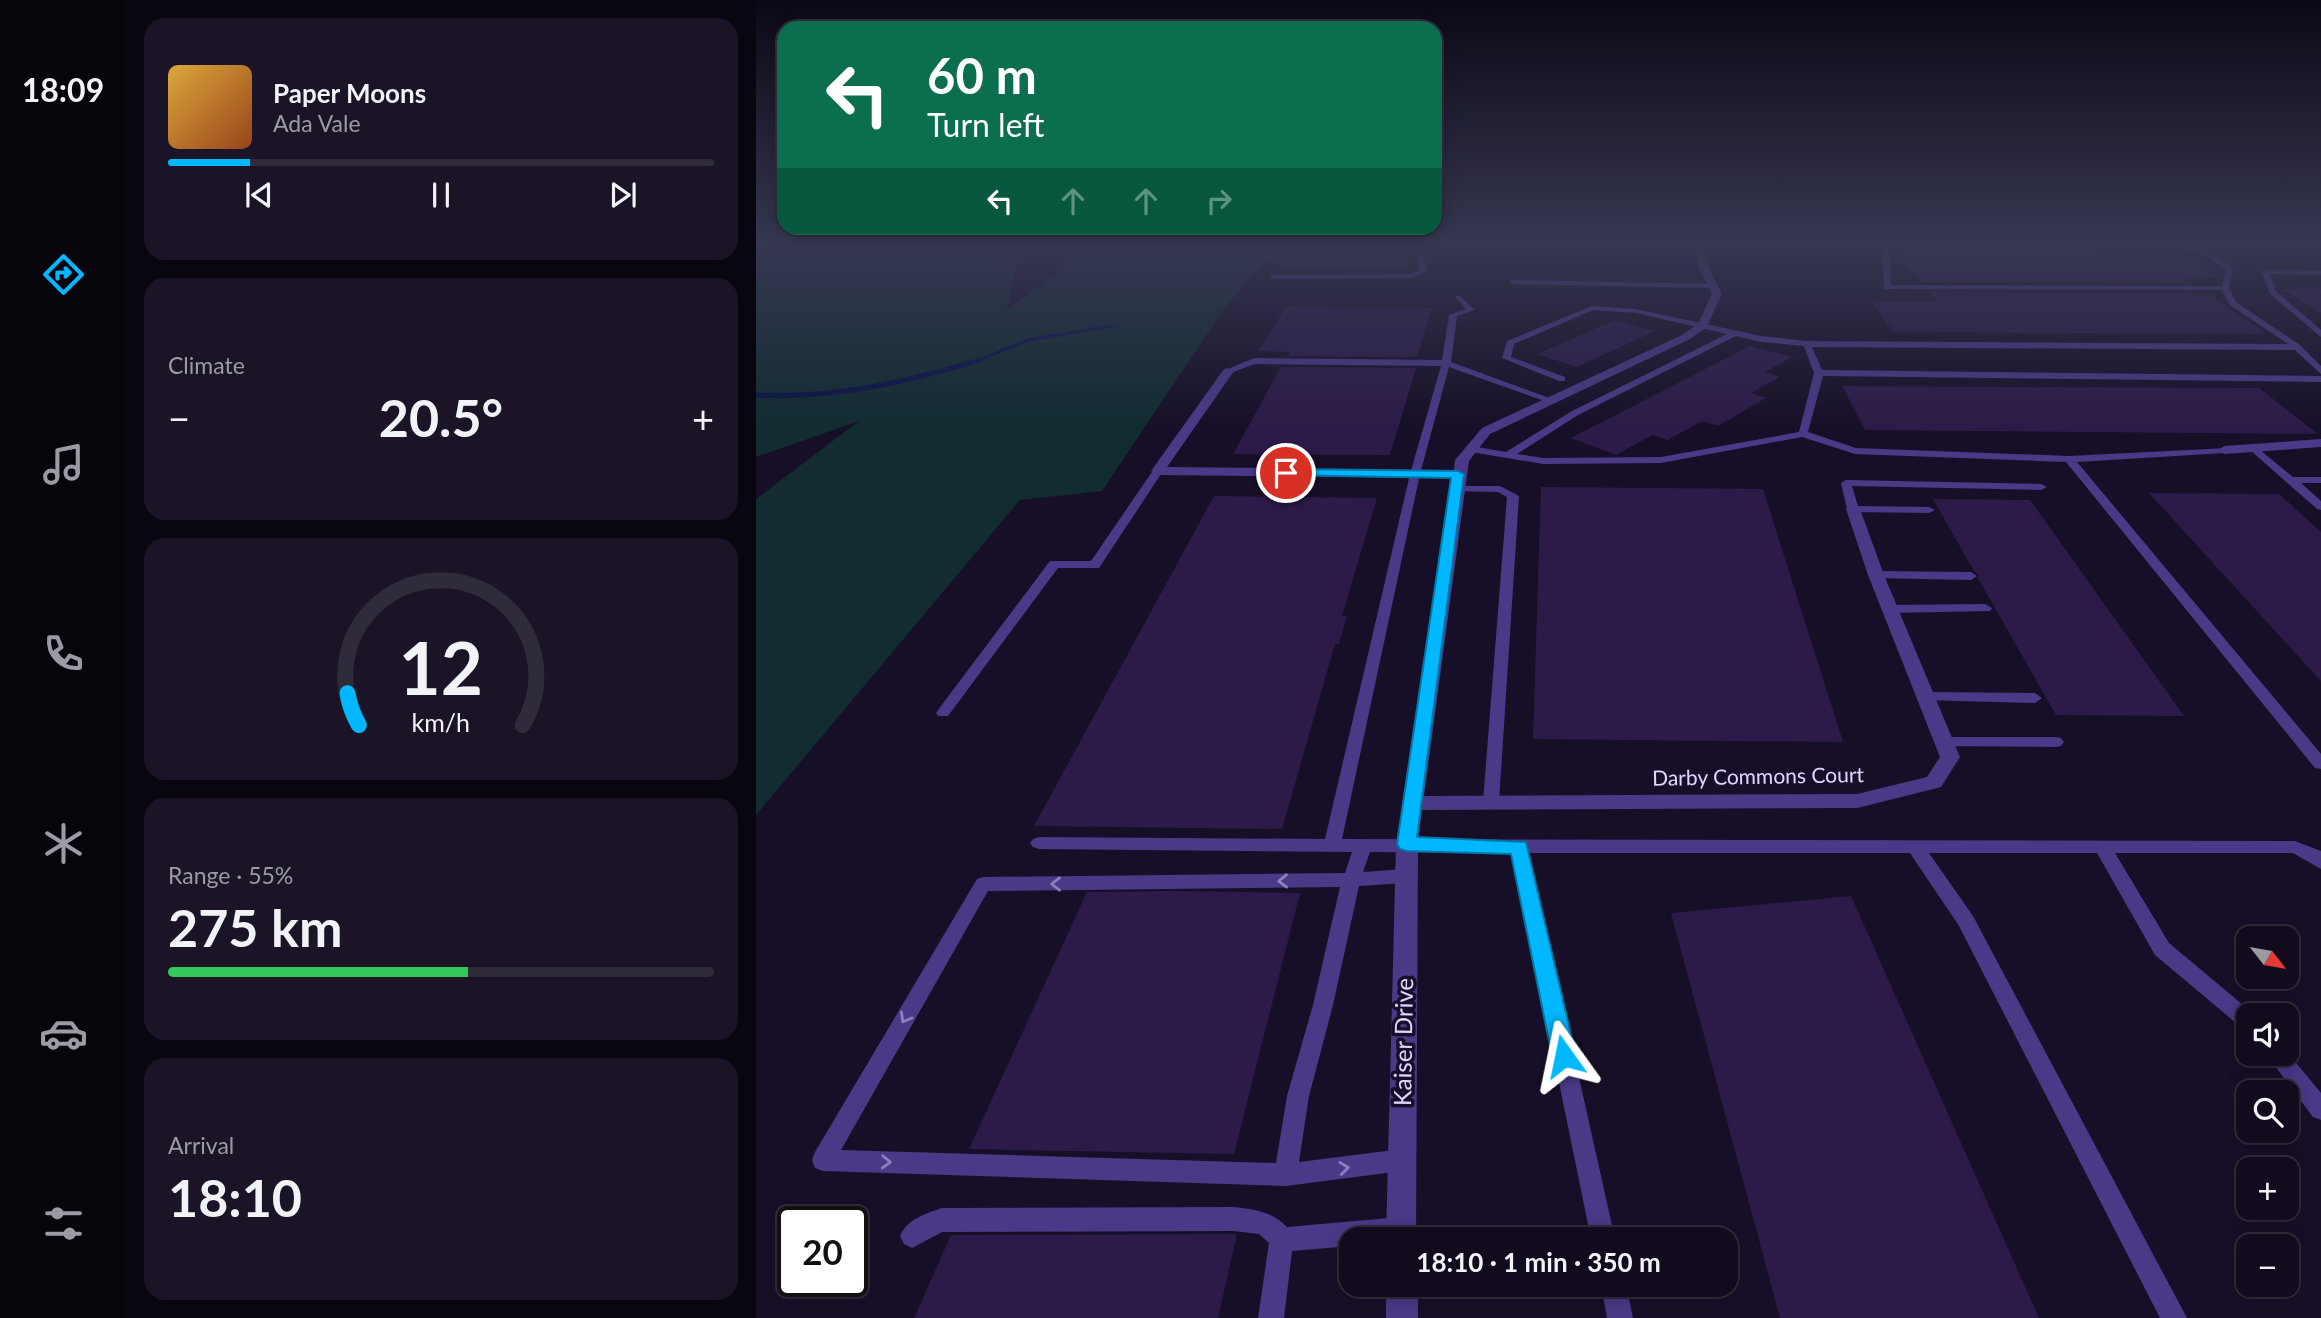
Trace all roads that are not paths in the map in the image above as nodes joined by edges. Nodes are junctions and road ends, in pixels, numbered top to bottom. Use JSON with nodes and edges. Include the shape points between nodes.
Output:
{"nodes":[{"id":1,"x":1466,"y":305,"type":"edge"},
{"id":2,"x":1712,"y":305,"type":"edge"},
{"id":3,"x":2235,"y":305,"type":"edge"},
{"id":4,"x":2287,"y":305,"type":"edge"},
{"id":5,"x":1702,"y":326,"type":"junction"},
{"id":6,"x":1736,"y":333,"type":"junction"},
{"id":7,"x":2321,"y":334,"type":"edge"},
{"id":8,"x":1807,"y":344,"type":"junction"},
{"id":9,"x":2297,"y":347,"type":"junction"},
{"id":10,"x":1446,"y":363,"type":"junction"},
{"id":11,"x":1228,"y":371,"type":"joint"},
{"id":12,"x":2321,"y":371,"type":"edge"},
{"id":13,"x":1819,"y":373,"type":"junction"},
{"id":14,"x":1562,"y":379,"type":"dead end"},
{"id":15,"x":2321,"y":379,"type":"edge"},
{"id":16,"x":1550,"y":400,"type":"junction"},
{"id":17,"x":1802,"y":434,"type":"junction"},
{"id":18,"x":2321,"y":443,"type":"edge"},
{"id":19,"x":2254,"y":448,"type":"junction"},
{"id":20,"x":1471,"y":449,"type":"junction"},
{"id":21,"x":2224,"y":450,"type":"joint"},
{"id":22,"x":1508,"y":455,"type":"junction"},
{"id":23,"x":2069,"y":459,"type":"junction"},
{"id":24,"x":1158,"y":471,"type":"junction"},
{"id":25,"x":1415,"y":474,"type":"junction"},
{"id":26,"x":2290,"y":480,"type":"junction"},
{"id":27,"x":2321,"y":480,"type":"edge"},
{"id":28,"x":1457,"y":482,"type":"junction"},
{"id":29,"x":2041,"y":486,"type":"dead end"},
{"id":30,"x":2321,"y":507,"type":"edge"},
{"id":31,"x":1853,"y":509,"type":"junction"},
{"id":32,"x":1929,"y":510,"type":"dead end"},
{"id":33,"x":1876,"y":575,"type":"junction"},
{"id":34,"x":1971,"y":576,"type":"dead end"},
{"id":35,"x":1985,"y":608,"type":"dead end"},
{"id":36,"x":1890,"y":609,"type":"junction"},
{"id":37,"x":1926,"y":697,"type":"junction"},
{"id":38,"x":2035,"y":698,"type":"dead end"},
{"id":39,"x":943,"y":713,"type":"dead end"},
{"id":40,"x":1944,"y":742,"type":"junction"},
{"id":41,"x":2056,"y":742,"type":"dead end"},
{"id":42,"x":2321,"y":764,"type":"edge"},
{"id":43,"x":1412,"y":803,"type":"junction"},
{"id":44,"x":1491,"y":803,"type":"junction"},
{"id":45,"x":1039,"y":843,"type":"dead end"},
{"id":46,"x":1332,"y":844,"type":"junction"},
{"id":47,"x":1364,"y":844,"type":"junction"},
{"id":48,"x":1407,"y":844,"type":"junction"},
{"id":49,"x":1519,"y":847,"type":"junction"},
{"id":50,"x":1916,"y":848,"type":"junction"},
{"id":51,"x":2103,"y":848,"type":"junction"},
{"id":52,"x":2321,"y":862,"type":"edge"},
{"id":53,"x":1406,"y":876,"type":"junction"},
{"id":54,"x":1351,"y":880,"type":"junction"},
{"id":55,"x":2236,"y":1011,"type":"edge"},
{"id":56,"x":2286,"y":1066,"type":"edge"},
{"id":57,"x":2321,"y":1110,"type":"edge"},
{"id":58,"x":1402,"y":1160,"type":"junction"},
{"id":59,"x":1286,"y":1175,"type":"junction"},
{"id":60,"x":1401,"y":1227,"type":"edge"},
{"id":61,"x":1600,"y":1227,"type":"edge"},
{"id":62,"x":912,"y":1236,"type":"dead end"},
{"id":63,"x":1339,"y":1237,"type":"edge"},
{"id":64,"x":1281,"y":1240,"type":"junction"},
{"id":65,"x":1402,"y":1297,"type":"edge"},
{"id":66,"x":1616,"y":1297,"type":"edge"},
{"id":67,"x":1271,"y":1318,"type":"edge"},
{"id":68,"x":1402,"y":1318,"type":"edge"},
{"id":69,"x":1620,"y":1318,"type":"edge"},
{"id":70,"x":2174,"y":1318,"type":"edge"}],
"edges":[{"from":1,"to":10,"type":"lane","via":[[1471,310],[1454,315]]},
{"from":2,"to":5,"type":"street"},
{"from":3,"to":9,"type":"lane"},
{"from":4,"to":7,"type":"lane"},
{"from":5,"to":6,"type":"lane"},
{"from":5,"to":14,"type":"lane","via":[[1636,311],[1591,308],[1510,343],[1506,358]]},
{"from":5,"to":16,"type":"street"},
{"from":6,"to":8,"type":"lane"},
{"from":6,"to":22,"type":"lane","via":[[1575,413]]},
{"from":8,"to":9,"type":"lane"},
{"from":8,"to":13,"type":"lane"},
{"from":9,"to":12,"type":"lane"},
{"from":10,"to":11,"type":"lane","via":[[1254,362]]},
{"from":10,"to":16,"type":"lane"},
{"from":10,"to":25,"type":"lane"},
{"from":11,"to":24,"type":"street"},
{"from":13,"to":15,"type":"lane"},
{"from":13,"to":17,"type":"lane"},
{"from":16,"to":20,"type":"street","via":[[1486,431]]},
{"from":17,"to":22,"type":"lane","via":[[1661,460],[1543,461]]},
{"from":17,"to":23,"type":"lane","via":[[1855,450]]},
{"from":18,"to":19,"type":"street"},
{"from":19,"to":21,"type":"street"},
{"from":19,"to":26,"type":"lane"},
{"from":20,"to":22,"type":"lane"},
{"from":20,"to":28,"type":"street","name":"Kaiser Drive","via":[[1462,460]]},
{"from":21,"to":23,"type":"lane"},
{"from":23,"to":42,"type":"lane"},
{"from":24,"to":25,"type":"street"},
{"from":24,"to":39,"type":"lane","via":[[1095,565],[1054,564]]},
{"from":25,"to":28,"type":"street"},
{"from":25,"to":46,"type":"lane"},
{"from":26,"to":27,"type":"lane"},
{"from":26,"to":30,"type":"lane"},
{"from":28,"to":43,"type":"street","name":"Kaiser Drive"},
{"from":28,"to":44,"type":"lane","via":[[1500,489],[1513,496]]},
{"from":29,"to":31,"type":"lane","via":[[1846,483]]},
{"from":31,"to":32,"type":"lane"},
{"from":31,"to":33,"type":"street","name":"Darby Commons Court"},
{"from":33,"to":34,"type":"lane"},
{"from":33,"to":36,"type":"street","name":"Darby Commons Court"},
{"from":35,"to":36,"type":"lane"},
{"from":36,"to":37,"type":"street","name":"Darby Commons Court"},
{"from":37,"to":38,"type":"lane"},
{"from":37,"to":40,"type":"street","name":"Darby Commons Court"},
{"from":40,"to":41,"type":"lane"},
{"from":40,"to":44,"type":"street","name":"Darby Commons Court","via":[[1950,757],[1934,782],[1857,801]]},
{"from":43,"to":44,"type":"street","name":"Darby Commons Court"},
{"from":43,"to":48,"type":"street","name":"Kaiser Drive"},
{"from":45,"to":46,"type":"lane"},
{"from":46,"to":47,"type":"lane"},
{"from":47,"to":48,"type":"lane"},
{"from":47,"to":54,"type":"lane"},
{"from":48,"to":49,"type":"lane"},
{"from":48,"to":53,"type":"street","name":"Kaiser Drive"},
{"from":49,"to":50,"type":"lane"},
{"from":49,"to":61,"type":"lane"},
{"from":50,"to":51,"type":"lane"},
{"from":50,"to":70,"type":"lane","via":[[1966,921]]},
{"from":51,"to":52,"type":"lane","via":[[2295,847]]},
{"from":51,"to":55,"type":"lane","via":[[2162,949]]},
{"from":53,"to":54,"type":"lane"},
{"from":53,"to":58,"type":"street","name":"Kaiser Drive"},
{"from":54,"to":59,"type":"lane","via":[[1298,1096]]},
{"from":54,"to":59,"type":"lane","one_way":true,"via":[[983,884],[822,1160]]},
{"from":56,"to":57,"type":"lane"},
{"from":59,"to":58,"type":"lane","one_way":true},
{"from":58,"to":60,"type":"street","name":"Kaiser Drive"},
{"from":62,"to":64,"type":"lane","via":[[942,1220],[1234,1219],[1273,1227]]},
{"from":63,"to":64,"type":"lane"},
{"from":64,"to":67,"type":"lane"},
{"from":65,"to":68,"type":"street"},
{"from":66,"to":69,"type":"lane"}]}
